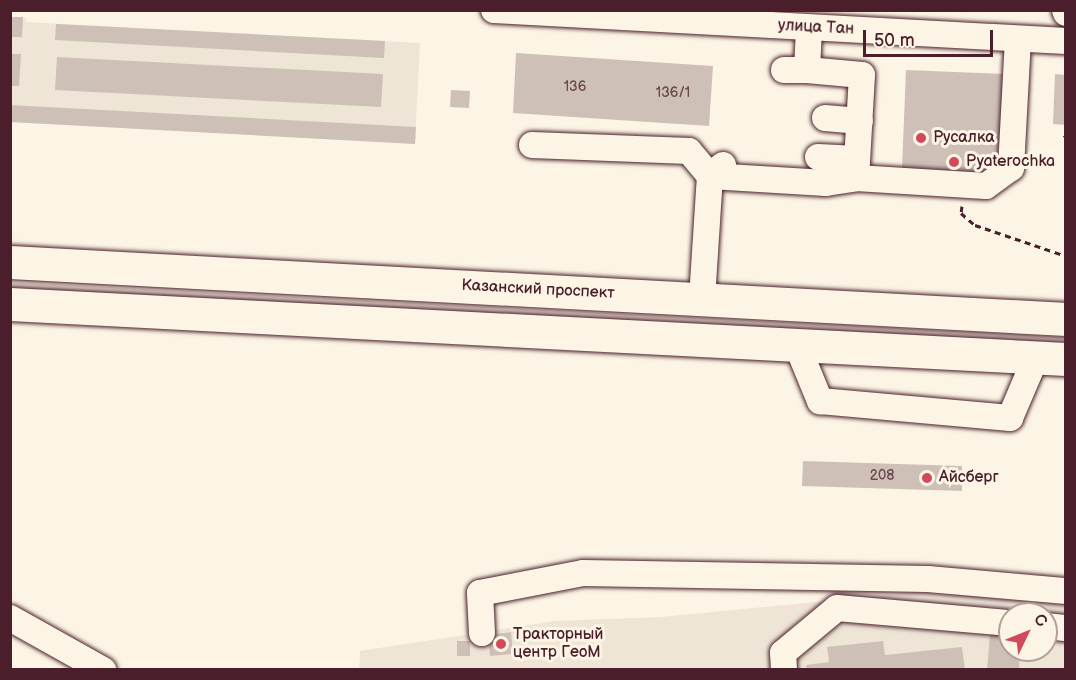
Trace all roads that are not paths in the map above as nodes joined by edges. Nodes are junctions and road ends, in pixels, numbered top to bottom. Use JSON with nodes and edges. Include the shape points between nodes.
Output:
{"nodes":[{"id":1,"x":494,"y":10,"type":"edge"},
{"id":2,"x":794,"y":22,"type":"edge"},
{"id":3,"x":1018,"y":39,"type":"junction"},
{"id":4,"x":1065,"y":41,"type":"edge"},
{"id":5,"x":825,"y":118,"type":"dead end"},
{"id":6,"x":860,"y":121,"type":"junction"},
{"id":7,"x":532,"y":145,"type":"dead end"},
{"id":8,"x":818,"y":157,"type":"dead end"},
{"id":9,"x":857,"y":169,"type":"junction"},
{"id":10,"x":717,"y":170,"type":"junction"},
{"id":11,"x":10,"y":262,"type":"edge"},
{"id":12,"x":702,"y":299,"type":"junction"},
{"id":13,"x":10,"y":304,"type":"edge"},
{"id":14,"x":1065,"y":319,"type":"edge"},
{"id":15,"x":796,"y":345,"type":"junction"},
{"id":16,"x":1051,"y":358,"type":"edge"},
{"id":17,"x":1065,"y":591,"type":"edge"},
{"id":18,"x":10,"y":618,"type":"edge"},
{"id":19,"x":998,"y":622,"type":"edge"},
{"id":20,"x":482,"y":633,"type":"dead end"},
{"id":21,"x":103,"y":669,"type":"edge"},
{"id":22,"x":784,"y":669,"type":"edge"}],
"edges":[{"from":1,"to":2,"type":"street","name":"улица Тан"},
{"from":2,"to":3,"type":"street","name":"улица Тан"},
{"from":2,"to":6,"type":"street","via":[[795,70],[862,75]]},
{"from":3,"to":4,"type":"street","name":"улица Тан"},
{"from":3,"to":9,"type":"street","via":[[1011,168],[986,186]]},
{"from":5,"to":6,"type":"street"},
{"from":6,"to":9,"type":"street"},
{"from":7,"to":10,"type":"street","via":[[689,152]]},
{"from":8,"to":9,"type":"street"},
{"from":9,"to":10,"type":"street","via":[[826,183]]},
{"from":10,"to":12,"type":"street"},
{"from":11,"to":12,"type":"main road","name":"Казанский проспект"},
{"from":12,"to":14,"type":"main road","name":"Казанский проспект"},
{"from":13,"to":15,"type":"main road"},
{"from":15,"to":16,"type":"main road"},
{"from":15,"to":16,"type":"street","via":[[820,401],[1010,418]]},
{"from":17,"to":20,"type":"street","via":[[928,579],[583,573],[480,593]]},
{"from":18,"to":21,"type":"street"},
{"from":19,"to":22,"type":"street","via":[[837,608],[783,653]]}]}
